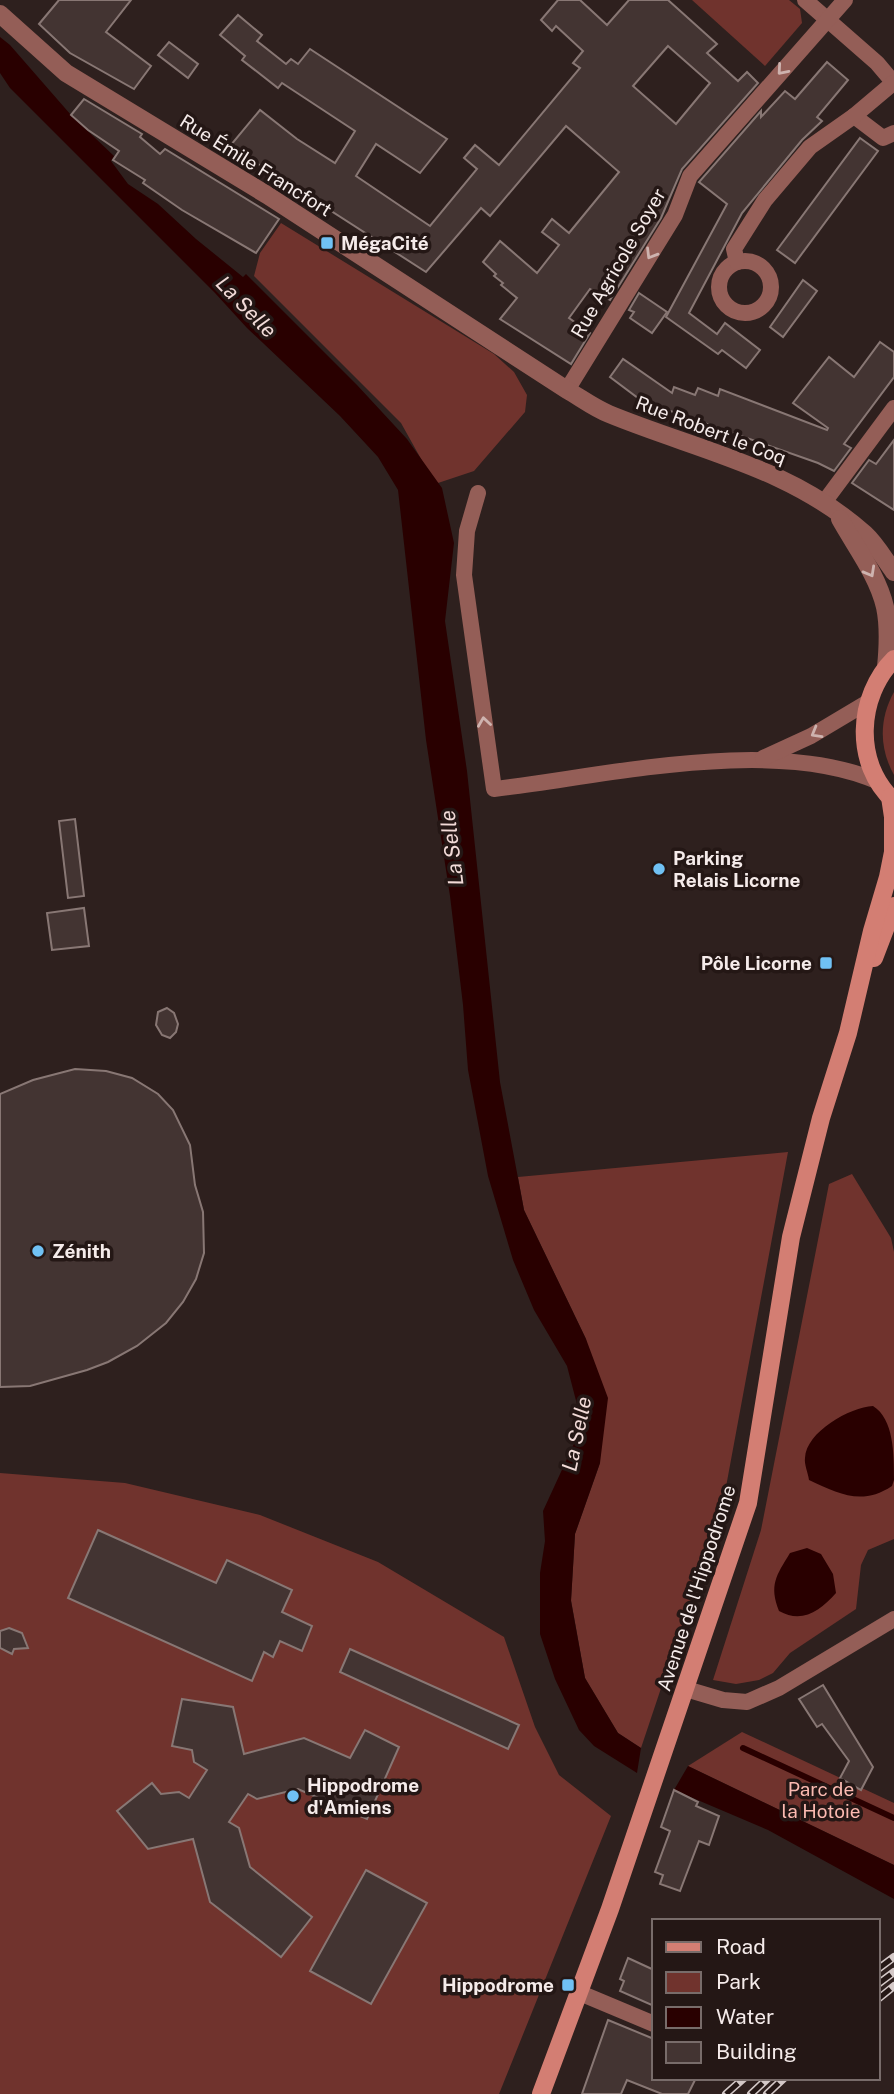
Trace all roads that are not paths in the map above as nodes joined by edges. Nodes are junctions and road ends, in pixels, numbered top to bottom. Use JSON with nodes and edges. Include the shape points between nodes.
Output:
{"nodes":[{"id":1,"x":804,"y":0,"type":"edge"},
{"id":2,"x":845,"y":0,"type":"edge"},
{"id":3,"x":0,"y":13,"type":"edge"},
{"id":4,"x":828,"y":20,"type":"junction"},
{"id":5,"x":894,"y":83,"type":"edge"},
{"id":6,"x":854,"y":116,"type":"junction"},
{"id":7,"x":894,"y":133,"type":"edge"},
{"id":8,"x":737,"y":262,"type":"dead end"},
{"id":9,"x":567,"y":390,"type":"junction"},
{"id":10,"x":894,"y":408,"type":"edge"},
{"id":11,"x":478,"y":493,"type":"dead end"},
{"id":12,"x":831,"y":507,"type":"junction"},
{"id":13,"x":894,"y":572,"type":"edge"},
{"id":14,"x":890,"y":663,"type":"edge"},
{"id":15,"x":868,"y":702,"type":"junction"},
{"id":16,"x":761,"y":759,"type":"junction"},
{"id":17,"x":888,"y":793,"type":"edge"},
{"id":18,"x":894,"y":906,"type":"edge"},
{"id":19,"x":857,"y":998,"type":"junction"},
{"id":20,"x":894,"y":1619,"type":"edge"},
{"id":21,"x":686,"y":1689,"type":"junction"},
{"id":22,"x":580,"y":1993,"type":"junction"},
{"id":23,"x":652,"y":2023,"type":"edge"},
{"id":24,"x":541,"y":2094,"type":"edge"}],
"edges":[{"from":1,"to":4,"type":"street"},
{"from":2,"to":4,"type":"street","name":"Rue Agricole Soyer"},
{"from":3,"to":9,"type":"street","name":"Rue Émile Francfort","via":[[66,73],[267,195]]},
{"from":4,"to":5,"type":"street"},
{"from":4,"to":9,"type":"street","name":"Rue Agricole Soyer","one_way":true,"via":[[690,176],[675,215]]},
{"from":5,"to":6,"type":"street"},
{"from":6,"to":7,"type":"street","via":[[883,138]]},
{"from":6,"to":8,"type":"street","via":[[810,147],[765,200],[734,249]]},
{"from":9,"to":12,"type":"street","name":"Rue Robert le Coq","via":[[607,413],[740,460]]},
{"from":10,"to":12,"type":"street"},
{"from":16,"to":11,"type":"street","one_way":true,"via":[[494,789],[464,575],[467,531]]},
{"from":12,"to":13,"type":"street","name":"Rue Robert le Coq","via":[[866,535]]},
{"from":12,"to":14,"type":"street","one_way":true,"via":[[885,606]]},
{"from":14,"to":15,"type":"main road"},
{"from":15,"to":16,"type":"street","one_way":true},
{"from":15,"to":17,"type":"main road","name":"Avenue de l'Hippodrome","via":[[865,744],[870,764]]},
{"from":16,"to":17,"type":"street","via":[[858,773]]},
{"from":17,"to":19,"type":"main road","name":"Avenue de l'Hippodrome","via":[[892,852]]},
{"from":18,"to":19,"type":"main road","name":"Avenue de l'Hippodrome"},
{"from":19,"to":21,"type":"main road","name":"Avenue de l'Hippodrome","via":[[791,1237],[748,1503]]},
{"from":20,"to":21,"type":"street","via":[[779,1688],[747,1702]]},
{"from":21,"to":22,"type":"main road","name":"Avenue de l'Hippodrome"},
{"from":22,"to":23,"type":"street"},
{"from":22,"to":24,"type":"main road","name":"Avenue de l'Hippodrome"}]}
